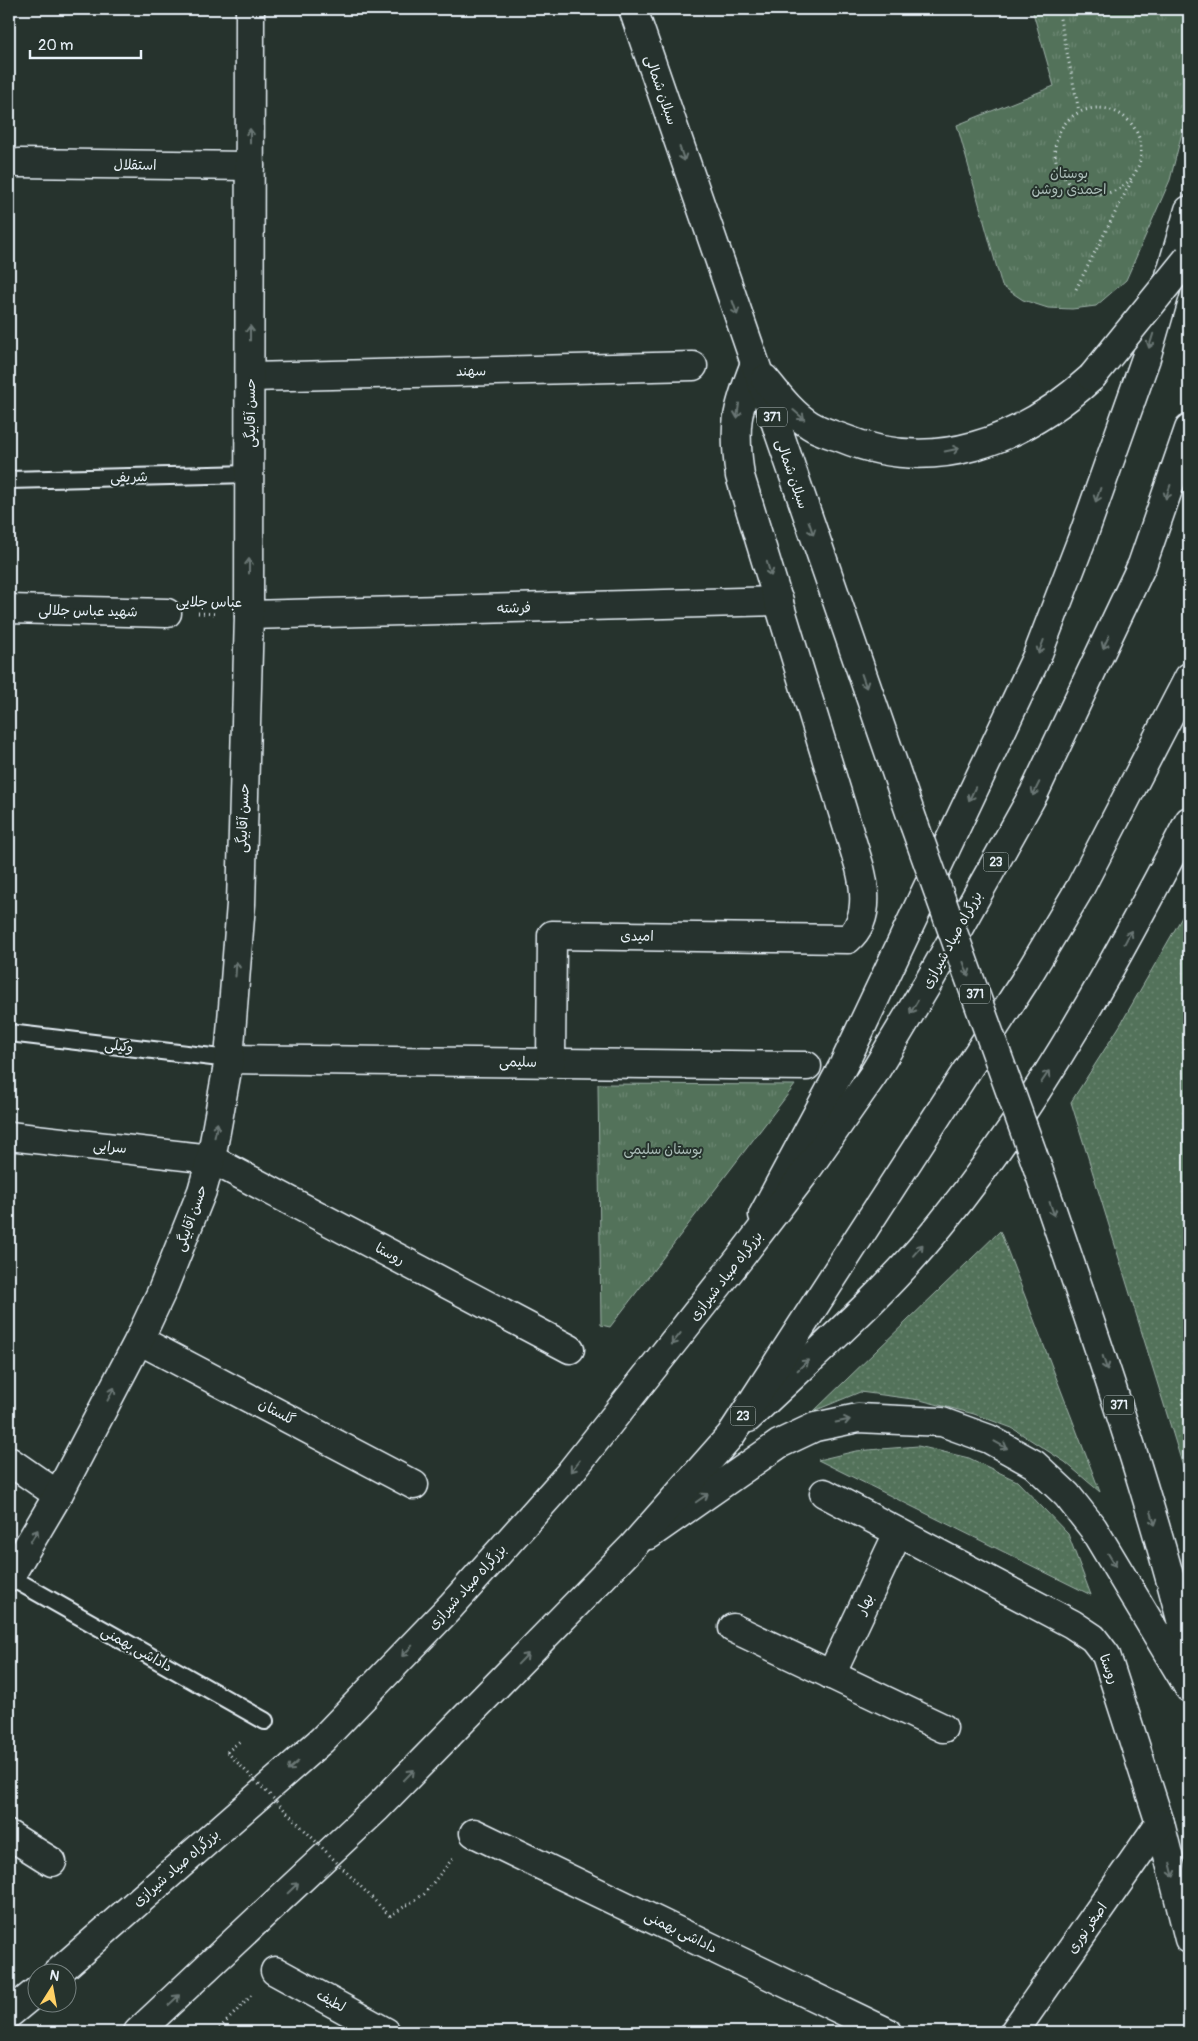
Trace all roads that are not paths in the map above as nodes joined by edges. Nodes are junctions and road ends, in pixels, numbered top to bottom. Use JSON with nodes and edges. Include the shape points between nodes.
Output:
{"nodes":[{"id":1,"x":250,"y":9,"type":"edge"},
{"id":2,"x":633,"y":9,"type":"edge"},
{"id":3,"x":19,"y":163,"type":"dead end"},
{"id":4,"x":250,"y":166,"type":"junction"},
{"id":5,"x":1189,"y":210,"type":"edge"},
{"id":6,"x":1189,"y":257,"type":"edge"},
{"id":7,"x":693,"y":366,"type":"dead end"},
{"id":8,"x":754,"y":366,"type":"junction"},
{"id":9,"x":250,"y":377,"type":"junction"},
{"id":10,"x":1189,"y":430,"type":"edge"},
{"id":11,"x":250,"y":474,"type":"junction"},
{"id":12,"x":9,"y":480,"type":"edge"},
{"id":13,"x":779,"y":601,"type":"junction"},
{"id":14,"x":9,"y":609,"type":"edge"},
{"id":15,"x":168,"y":613,"type":"road end"},
{"id":16,"x":249,"y":615,"type":"junction"},
{"id":17,"x":1189,"y":677,"type":"edge"},
{"id":18,"x":1189,"y":821,"type":"edge"},
{"id":19,"x":9,"y":1033,"type":"edge"},
{"id":20,"x":229,"y":1060,"type":"junction"},
{"id":21,"x":551,"y":1062,"type":"junction"},
{"id":22,"x":807,"y":1066,"type":"dead end"},
{"id":23,"x":9,"y":1136,"type":"edge"},
{"id":24,"x":210,"y":1158,"type":"junction"},
{"id":25,"x":739,"y":1259,"type":"junction"},
{"id":26,"x":140,"y":1340,"type":"junction"},
{"id":27,"x":570,"y":1349,"type":"dead end"},
{"id":28,"x":730,"y":1435,"type":"junction"},
{"id":29,"x":9,"y":1461,"type":"edge"},
{"id":30,"x":414,"y":1484,"type":"dead end"},
{"id":31,"x":824,"y":1493,"type":"dead end"},
{"id":32,"x":58,"y":1495,"type":"junction"},
{"id":33,"x":898,"y":1534,"type":"junction"},
{"id":34,"x":633,"y":1546,"type":"junction"},
{"id":35,"x":9,"y":1578,"type":"edge"},
{"id":36,"x":733,"y":1628,"type":"dead end"},
{"id":37,"x":1189,"y":1652,"type":"edge"},
{"id":38,"x":831,"y":1674,"type":"junction"},
{"id":39,"x":1189,"y":1688,"type":"edge"},
{"id":40,"x":265,"y":1721,"type":"dead end"},
{"id":41,"x":943,"y":1728,"type":"dead end"},
{"id":42,"x":1160,"y":1823,"type":"junction"},
{"id":43,"x":474,"y":1833,"type":"road end"},
{"id":44,"x":9,"y":1835,"type":"edge"},
{"id":45,"x":52,"y":1862,"type":"dead end"},
{"id":46,"x":1189,"y":1939,"type":"edge"},
{"id":47,"x":67,"y":1964,"type":"edge"},
{"id":48,"x":275,"y":1971,"type":"road end"},
{"id":49,"x":28,"y":1998,"type":"edge"},
{"id":50,"x":9,"y":2014,"type":"edge"},
{"id":51,"x":138,"y":2032,"type":"edge"},
{"id":52,"x":386,"y":2032,"type":"edge"},
{"id":53,"x":887,"y":2032,"type":"edge"},
{"id":54,"x":1014,"y":2032,"type":"edge"}],
"edges":[{"from":4,"to":1,"type":"main road","name":"حسن آقابیگی","one_way":true},
{"from":2,"to":8,"type":"main road","name":"سبلان شمالی","number":"371","one_way":true},
{"from":3,"to":4,"type":"main road","name":"استقلال"},
{"from":9,"to":4,"type":"main road","name":"حسن آقابیگی","one_way":true},
{"from":5,"to":25,"type":"main road","one_way":true,"via":[[1146,358],[1037,656],[844,1064]]},
{"from":8,"to":6,"type":"main road","one_way":true,"bridge":true,"via":[[782,400],[810,425],[868,449],[924,455],[984,444],[1036,421],[1066,401],[1092,377]]},
{"from":7,"to":9,"type":"main road","name":"سهند"},
{"from":8,"to":13,"type":"main road","one_way":true,"via":[[739,405],[735,438],[740,476]]},
{"from":8,"to":37,"type":"main road","name":"سبلان شمالی","number":"371","one_way":true,"bridge":true,"via":[[1122,1413],[1167,1564]]},
{"from":9,"to":11,"type":"main road","name":"حسن آقابیگی"},
{"from":10,"to":25,"type":"main road","name":"بزرگراه صیاد شیرازی","number":"23","one_way":true,"via":[[1142,565],[1034,794],[873,1075],[804,1174]]},
{"from":11,"to":12,"type":"lane","name":"شریفی"},
{"from":16,"to":11,"type":"main road","name":"حسن آقابیگی","one_way":true},
{"from":13,"to":16,"type":"main road","name":"فرشته"},
{"from":13,"to":21,"type":"main road","name":"امیدی","via":[[865,888],[858,931],[848,939],[552,935]]},
{"from":14,"to":15,"type":"main road","name":"شهید عباس جلالی"},
{"from":20,"to":16,"type":"main road","name":"حسن آقابیگی","one_way":true,"via":[[240,904]]},
{"from":17,"to":28,"type":"main road","number":"23","via":[[1080,888],[1024,982]]},
{"from":28,"to":18,"type":"main road","one_way":true,"via":[[891,1281],[942,1223],[1000,1145],[1065,1047],[1118,956]]},
{"from":19,"to":20,"type":"lane","name":"وکیلی"},
{"from":20,"to":21,"type":"main road","name":"سلیمی"},
{"from":24,"to":20,"type":"main road","name":"حسن آقابیگی","one_way":true},
{"from":21,"to":22,"type":"main road","name":"سلیمی"},
{"from":23,"to":24,"type":"main road","name":"سرایی"},
{"from":24,"to":26,"type":"main road","name":"حسن آقابیگی","via":[[190,1226]]},
{"from":24,"to":27,"type":"main road","name":"روستا"},
{"from":25,"to":47,"type":"main road","name":"بزرگراه صیاد شیرازی","number":"23","one_way":true,"via":[[569,1474],[451,1606],[322,1740]]},
{"from":26,"to":30,"type":"main road","name":"گلستان"},
{"from":32,"to":26,"type":"main road","name":"حسن آقابیگی","one_way":true},
{"from":28,"to":34,"type":"main road","number":"23"},
{"from":29,"to":32,"type":"main road"},
{"from":31,"to":33,"type":"main road","name":"روستا"},
{"from":35,"to":32,"type":"main road","name":"حسن آقابیگی","one_way":true},
{"from":33,"to":38,"type":"main road","name":"بهار"},
{"from":33,"to":42,"type":"main road","name":"روستا","via":[[1093,1638],[1106,1655]]},
{"from":34,"to":39,"type":"main road","one_way":true,"via":[[779,1444],[815,1427],[858,1418],[942,1422],[989,1439],[1034,1464],[1067,1496],[1093,1528]]},
{"from":51,"to":34,"type":"main road","number":"23","one_way":true,"via":[[376,1808]]},
{"from":35,"to":40,"type":"lane","name":"داداشی بهمنی"},
{"from":36,"to":38,"type":"main road"},
{"from":38,"to":41,"type":"main road"},
{"from":42,"to":46,"type":"main road","name":"روستا","one_way":true},
{"from":42,"to":54,"type":"main road","name":"اصغر نوری"},
{"from":43,"to":53,"type":"main road","name":"داداشی بهمنی"},
{"from":44,"to":45,"type":"main road"},
{"from":48,"to":52,"type":"main road","name":"لطیف"},
{"from":49,"to":50,"type":"main road"}]}
